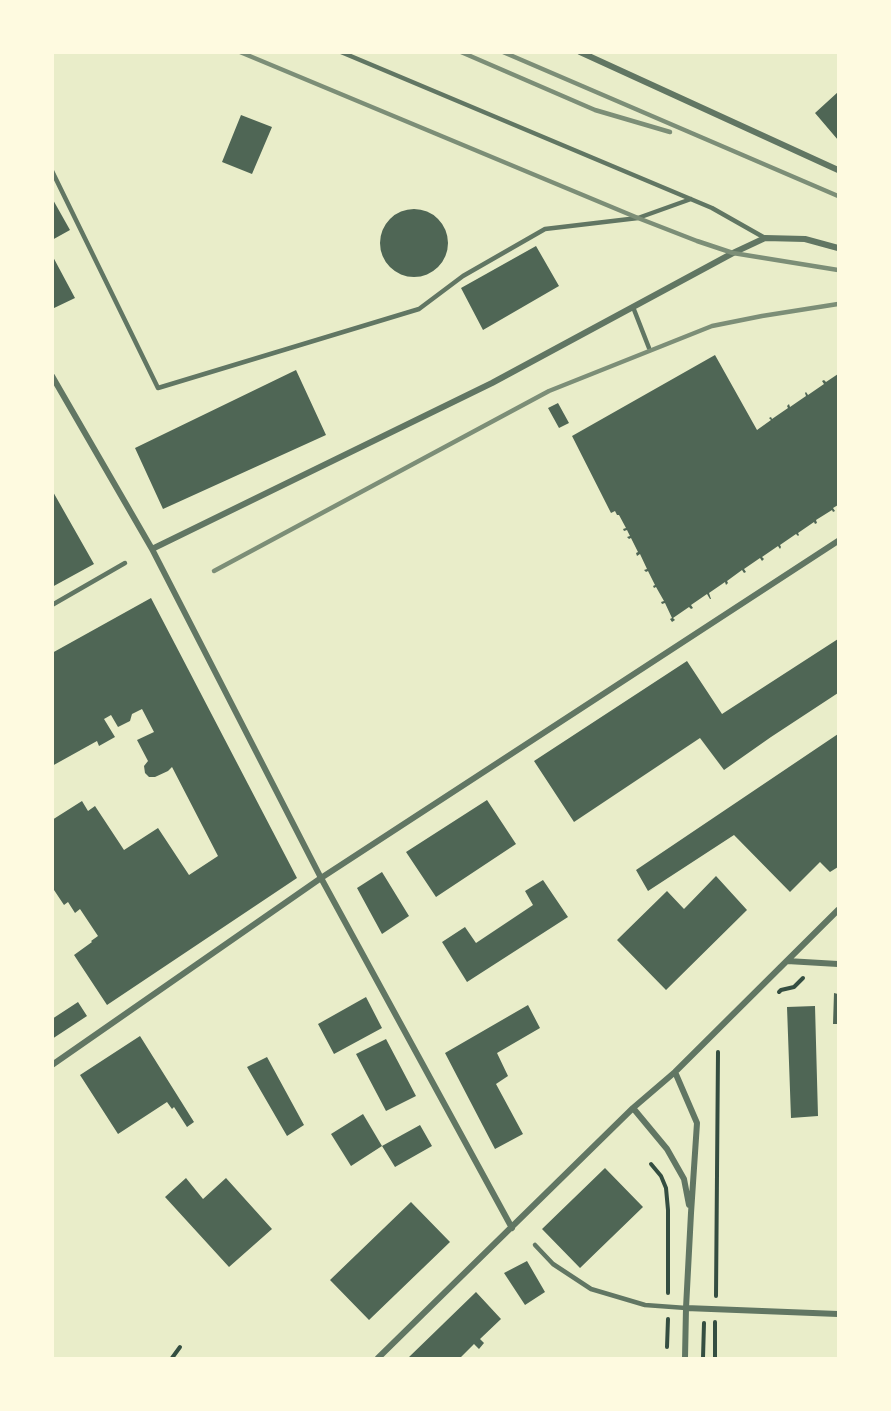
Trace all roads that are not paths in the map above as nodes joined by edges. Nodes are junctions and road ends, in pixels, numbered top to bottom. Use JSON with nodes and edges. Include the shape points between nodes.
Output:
{"nodes":[{"id":1,"x":341,"y":52,"type":"edge"},
{"id":2,"x":580,"y":52,"type":"edge"},
{"id":3,"x":838,"y":170,"type":"edge"},
{"id":4,"x":52,"y":171,"type":"edge"},
{"id":5,"x":691,"y":200,"type":"junction"},
{"id":6,"x":765,"y":238,"type":"junction"},
{"id":7,"x":838,"y":248,"type":"edge"},
{"id":8,"x":633,"y":307,"type":"junction"},
{"id":9,"x":649,"y":348,"type":"dead end"},
{"id":10,"x":52,"y":375,"type":"edge"},
{"id":11,"x":838,"y":541,"type":"edge"},
{"id":12,"x":152,"y":549,"type":"junction"},
{"id":13,"x":125,"y":563,"type":"dead end"},
{"id":14,"x":52,"y":605,"type":"edge"},
{"id":15,"x":321,"y":878,"type":"junction"},
{"id":16,"x":838,"y":910,"type":"edge"},
{"id":17,"x":787,"y":961,"type":"junction"},
{"id":18,"x":838,"y":964,"type":"edge"},
{"id":19,"x":52,"y":1065,"type":"edge"},
{"id":20,"x":675,"y":1072,"type":"junction"},
{"id":21,"x":633,"y":1108,"type":"junction"},
{"id":22,"x":690,"y":1213,"type":"junction"},
{"id":23,"x":512,"y":1228,"type":"junction"},
{"id":24,"x":535,"y":1245,"type":"dead end"},
{"id":25,"x":686,"y":1308,"type":"junction"},
{"id":26,"x":838,"y":1314,"type":"edge"},
{"id":27,"x":378,"y":1359,"type":"edge"},
{"id":28,"x":685,"y":1359,"type":"edge"}],
"edges":[{"from":1,"to":5,"type":"lane"},
{"from":2,"to":3,"type":"street"},
{"from":4,"to":5,"type":"lane","via":[[158,388],[419,309],[463,276],[545,229],[638,218]]},
{"from":5,"to":6,"type":"lane"},
{"from":6,"to":7,"type":"street","via":[[805,239]]},
{"from":6,"to":8,"type":"street"},
{"from":8,"to":9,"type":"lane"},
{"from":8,"to":12,"type":"street","via":[[492,383]]},
{"from":10,"to":12,"type":"street"},
{"from":11,"to":15,"type":"street"},
{"from":12,"to":15,"type":"street"},
{"from":13,"to":14,"type":"lane"},
{"from":15,"to":19,"type":"street"},
{"from":15,"to":23,"type":"street"},
{"from":16,"to":17,"type":"street"},
{"from":17,"to":18,"type":"street"},
{"from":17,"to":20,"type":"street"},
{"from":20,"to":21,"type":"street"},
{"from":20,"to":22,"type":"street","via":[[697,1123]]},
{"from":21,"to":22,"type":"street","via":[[667,1149],[684,1179]]},
{"from":21,"to":23,"type":"street"},
{"from":22,"to":25,"type":"street"},
{"from":23,"to":27,"type":"street"},
{"from":24,"to":25,"type":"lane","via":[[553,1264],[591,1289],[645,1305]]},
{"from":25,"to":26,"type":"street"},
{"from":25,"to":28,"type":"street"}]}
